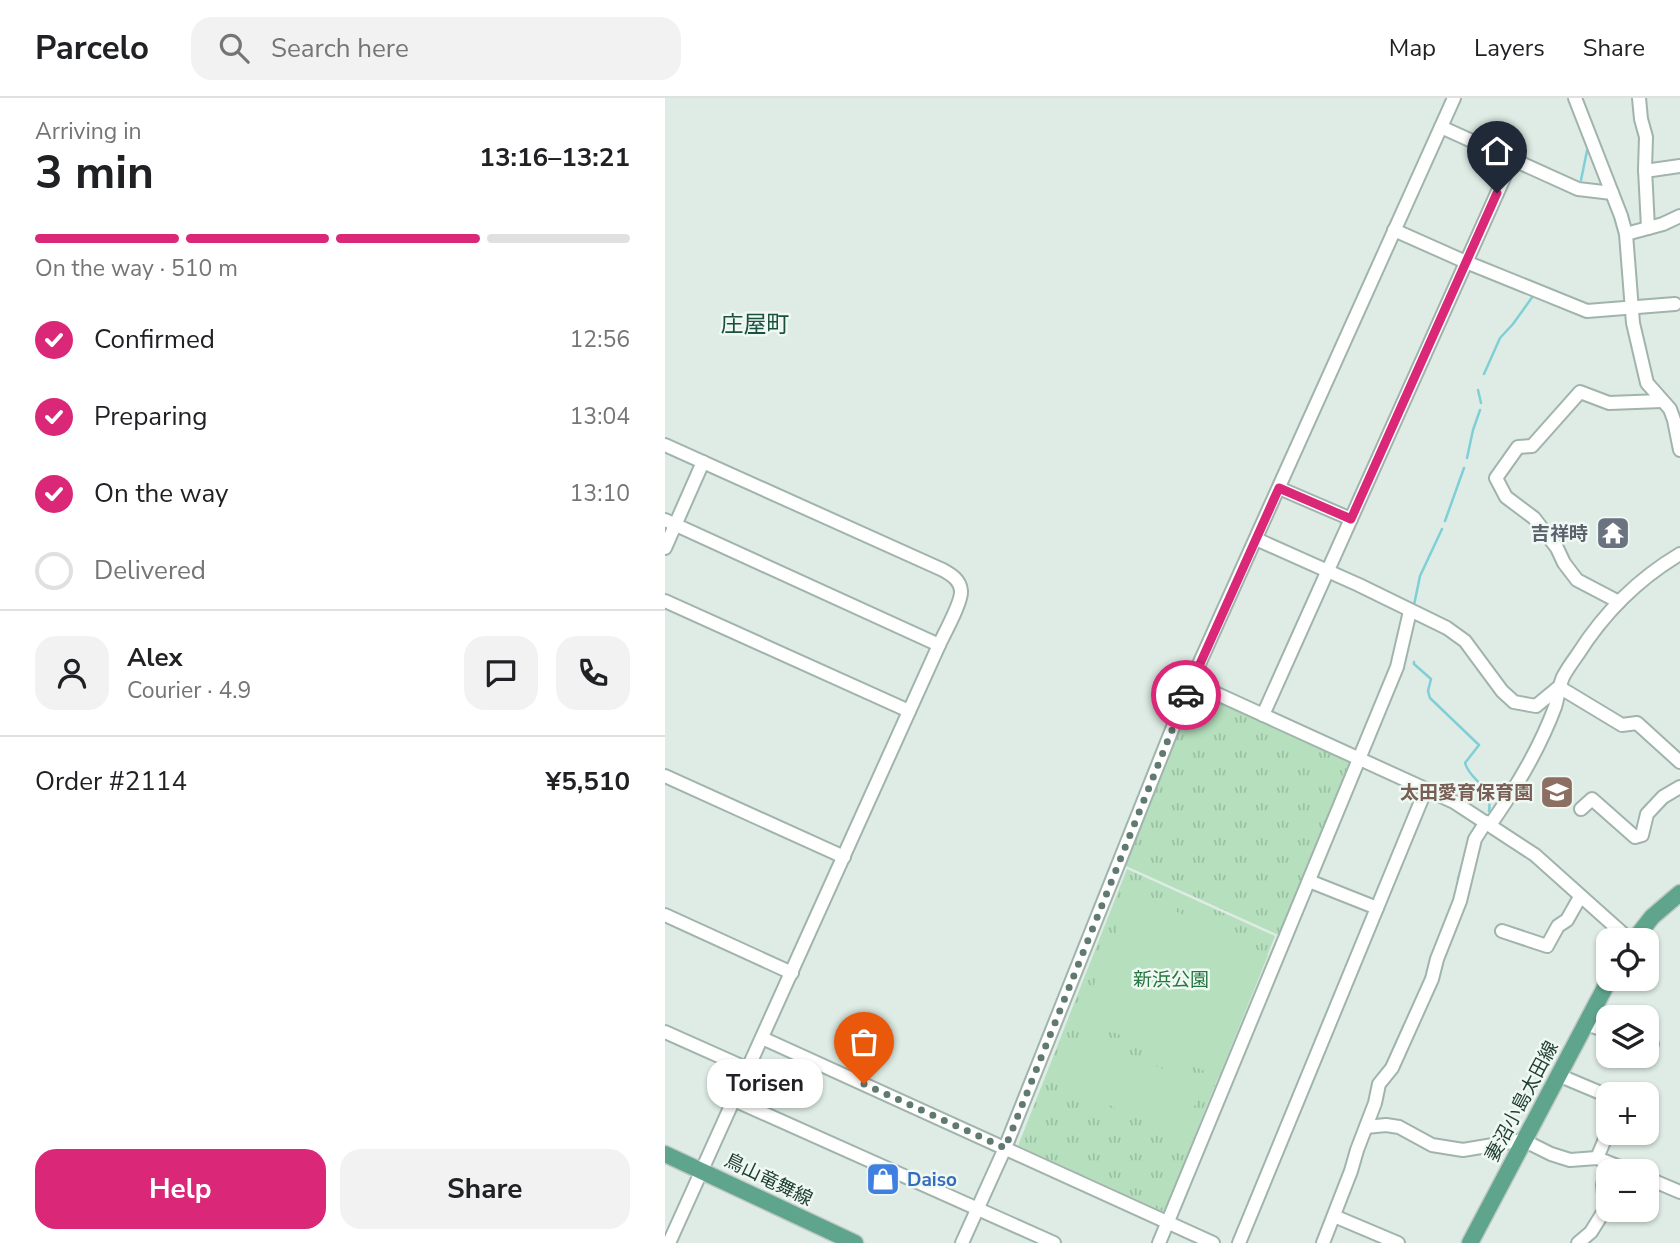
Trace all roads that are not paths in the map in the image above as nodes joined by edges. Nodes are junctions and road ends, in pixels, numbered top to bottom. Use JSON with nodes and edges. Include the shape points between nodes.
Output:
{"nodes":[{"id":1,"x":1454,"y":98,"type":"edge"},
{"id":2,"x":1575,"y":98,"type":"edge"},
{"id":3,"x":1639,"y":98,"type":"edge"},
{"id":4,"x":1441,"y":127,"type":"junction"},
{"id":5,"x":1512,"y":160,"type":"junction"},
{"id":6,"x":1680,"y":166,"type":"edge"},
{"id":7,"x":1645,"y":171,"type":"junction"},
{"id":8,"x":1612,"y":193,"type":"junction"},
{"id":9,"x":1680,"y":216,"type":"edge"},
{"id":10,"x":1648,"y":228,"type":"junction"},
{"id":11,"x":1394,"y":230,"type":"junction"},
{"id":12,"x":1626,"y":234,"type":"junction"},
{"id":13,"x":1466,"y":262,"type":"junction"},
{"id":14,"x":1675,"y":304,"type":"dead end"},
{"id":15,"x":1632,"y":307,"type":"junction"},
{"id":16,"x":1671,"y":405,"type":"edge"},
{"id":17,"x":665,"y":446,"type":"edge"},
{"id":18,"x":1680,"y":450,"type":"edge"},
{"id":19,"x":703,"y":463,"type":"junction"},
{"id":20,"x":1279,"y":488,"type":"junction"},
{"id":21,"x":1351,"y":519,"type":"junction"},
{"id":22,"x":670,"y":522,"type":"edge"},
{"id":23,"x":1256,"y":539,"type":"junction"},
{"id":24,"x":665,"y":548,"type":"edge"},
{"id":25,"x":1680,"y":554,"type":"edge"},
{"id":26,"x":1328,"y":571,"type":"junction"},
{"id":27,"x":665,"y":601,"type":"edge"},
{"id":28,"x":1619,"y":602,"type":"junction"},
{"id":29,"x":1410,"y":611,"type":"junction"},
{"id":30,"x":939,"y":645,"type":"junction"},
{"id":31,"x":1191,"y":682,"type":"junction"},
{"id":32,"x":1559,"y":687,"type":"junction"},
{"id":33,"x":909,"y":712,"type":"junction"},
{"id":34,"x":1263,"y":715,"type":"junction"},
{"id":35,"x":1360,"y":759,"type":"junction"},
{"id":36,"x":1680,"y":762,"type":"edge"},
{"id":37,"x":665,"y":776,"type":"edge"},
{"id":38,"x":1680,"y":787,"type":"edge"},
{"id":39,"x":1426,"y":789,"type":"junction"},
{"id":40,"x":1581,"y":809,"type":"dead end"},
{"id":41,"x":1488,"y":823,"type":"junction"},
{"id":42,"x":843,"y":858,"type":"junction"},
{"id":43,"x":1309,"y":881,"type":"junction"},
{"id":44,"x":1680,"y":893,"type":"edge"},
{"id":45,"x":1580,"y":897,"type":"junction"},
{"id":46,"x":1377,"y":908,"type":"junction"},
{"id":47,"x":665,"y":915,"type":"edge"},
{"id":48,"x":1617,"y":928,"type":"edge"},
{"id":49,"x":1642,"y":928,"type":"edge"},
{"id":50,"x":1502,"y":931,"type":"dead end"},
{"id":51,"x":792,"y":973,"type":"junction"},
{"id":52,"x":1603,"y":991,"type":"edge"},
{"id":53,"x":1585,"y":1024,"type":"junction"},
{"id":54,"x":1596,"y":1027,"type":"edge"},
{"id":55,"x":665,"y":1032,"type":"edge"},
{"id":56,"x":762,"y":1038,"type":"junction"},
{"id":57,"x":748,"y":1069,"type":"junction"},
{"id":58,"x":1558,"y":1075,"type":"junction"},
{"id":59,"x":1596,"y":1091,"type":"edge"},
{"id":60,"x":734,"y":1100,"type":"junction"},
{"id":61,"x":1366,"y":1128,"type":"junction"},
{"id":62,"x":1523,"y":1140,"type":"junction"},
{"id":63,"x":1005,"y":1148,"type":"junction"},
{"id":64,"x":665,"y":1154,"type":"edge"},
{"id":65,"x":1596,"y":1161,"type":"edge"},
{"id":66,"x":701,"y":1170,"type":"junction"},
{"id":67,"x":1659,"y":1183,"type":"edge"},
{"id":68,"x":1680,"y":1192,"type":"edge"},
{"id":69,"x":978,"y":1208,"type":"junction"},
{"id":70,"x":1334,"y":1216,"type":"junction"},
{"id":71,"x":1597,"y":1222,"type":"edge"},
{"id":72,"x":1168,"y":1223,"type":"junction"},
{"id":73,"x":669,"y":1243,"type":"edge"},
{"id":74,"x":855,"y":1243,"type":"edge"},
{"id":75,"x":962,"y":1243,"type":"edge"},
{"id":76,"x":1054,"y":1243,"type":"edge"},
{"id":77,"x":1159,"y":1243,"type":"edge"},
{"id":78,"x":1213,"y":1243,"type":"edge"},
{"id":79,"x":1239,"y":1243,"type":"edge"},
{"id":80,"x":1323,"y":1243,"type":"edge"},
{"id":81,"x":1398,"y":1243,"type":"edge"},
{"id":82,"x":1470,"y":1243,"type":"edge"},
{"id":83,"x":1578,"y":1243,"type":"edge"}],
"edges":[{"from":1,"to":4,"type":"street"},
{"from":2,"to":8,"type":"street"},
{"from":3,"to":7,"type":"street","via":[[1646,138]]},
{"from":4,"to":5,"type":"street"},
{"from":4,"to":11,"type":"street"},
{"from":5,"to":8,"type":"street","via":[[1578,189]]},
{"from":5,"to":13,"type":"street"},
{"from":6,"to":7,"type":"street"},
{"from":7,"to":10,"type":"street"},
{"from":8,"to":12,"type":"street"},
{"from":9,"to":10,"type":"street"},
{"from":10,"to":12,"type":"street"},
{"from":11,"to":13,"type":"street"},
{"from":11,"to":20,"type":"street"},
{"from":12,"to":15,"type":"street"},
{"from":13,"to":15,"type":"street","via":[[1587,312]]},
{"from":13,"to":21,"type":"street"},
{"from":14,"to":15,"type":"street"},
{"from":15,"to":16,"type":"street","via":[[1647,383]]},
{"from":16,"to":18,"type":"street"},
{"from":16,"to":28,"type":"street","via":[[1609,403],[1580,392],[1532,446],[1518,447],[1496,478],[1506,497],[1534,518],[1577,580]]},
{"from":17,"to":19,"type":"street"},
{"from":19,"to":22,"type":"street"},
{"from":19,"to":30,"type":"street","via":[[954,576],[960,599]]},
{"from":20,"to":21,"type":"street"},
{"from":20,"to":23,"type":"street"},
{"from":21,"to":26,"type":"street"},
{"from":22,"to":24,"type":"street"},
{"from":22,"to":30,"type":"street"},
{"from":23,"to":26,"type":"street"},
{"from":23,"to":31,"type":"street"},
{"from":25,"to":28,"type":"street","via":[[1643,578]]},
{"from":26,"to":29,"type":"street"},
{"from":26,"to":34,"type":"street"},
{"from":27,"to":33,"type":"street"},
{"from":28,"to":32,"type":"street","via":[[1594,629]]},
{"from":29,"to":32,"type":"street","via":[[1465,641],[1514,702],[1536,706]]},
{"from":29,"to":35,"type":"street","via":[[1397,667]]},
{"from":30,"to":33,"type":"street"},
{"from":31,"to":34,"type":"street"},
{"from":31,"to":63,"type":"street"},
{"from":32,"to":36,"type":"street","via":[[1622,725],[1637,723]]},
{"from":32,"to":41,"type":"street","via":[[1534,755]]},
{"from":33,"to":42,"type":"street"},
{"from":34,"to":35,"type":"street"},
{"from":35,"to":39,"type":"street"},
{"from":35,"to":43,"type":"street"},
{"from":37,"to":42,"type":"street"},
{"from":38,"to":40,"type":"street","via":[[1647,814],[1643,835],[1635,838],[1592,799]]},
{"from":39,"to":41,"type":"street"},
{"from":39,"to":46,"type":"street"},
{"from":41,"to":45,"type":"street","via":[[1535,855]]},
{"from":41,"to":61,"type":"street","via":[[1475,839],[1460,901],[1432,979],[1392,1068],[1379,1084]]},
{"from":42,"to":51,"type":"street"},
{"from":43,"to":46,"type":"street"},
{"from":43,"to":72,"type":"street"},
{"from":44,"to":49,"type":"main road"},
{"from":45,"to":48,"type":"street"},
{"from":45,"to":50,"type":"street","via":[[1546,946]]},
{"from":46,"to":79,"type":"street"},
{"from":47,"to":51,"type":"street"},
{"from":51,"to":56,"type":"street"},
{"from":52,"to":53,"type":"main road","name":"妻沼小島太田線"},
{"from":53,"to":54,"type":"street"},
{"from":53,"to":58,"type":"main road","name":"妻沼小島太田線"},
{"from":55,"to":57,"type":"street"},
{"from":56,"to":57,"type":"street"},
{"from":56,"to":63,"type":"street"},
{"from":57,"to":60,"type":"street"},
{"from":58,"to":59,"type":"street"},
{"from":58,"to":62,"type":"main road","name":"妻沼小島太田線"},
{"from":60,"to":66,"type":"street"},
{"from":60,"to":69,"type":"street"},
{"from":61,"to":62,"type":"street","via":[[1386,1125],[1432,1144],[1463,1150]]},
{"from":61,"to":70,"type":"street"},
{"from":62,"to":65,"type":"street","via":[[1570,1160]]},
{"from":62,"to":82,"type":"main road","name":"妻沼小島太田線"},
{"from":63,"to":69,"type":"street"},
{"from":63,"to":72,"type":"street"},
{"from":64,"to":66,"type":"main road","name":"鳥山竜舞線"},
{"from":66,"to":73,"type":"street"},
{"from":66,"to":74,"type":"main road","name":"鳥山竜舞線"},
{"from":67,"to":68,"type":"street"},
{"from":69,"to":75,"type":"street"},
{"from":69,"to":76,"type":"street"},
{"from":70,"to":80,"type":"street"},
{"from":70,"to":81,"type":"street"},
{"from":71,"to":83,"type":"street"},
{"from":72,"to":77,"type":"street"},
{"from":72,"to":78,"type":"street"}]}
